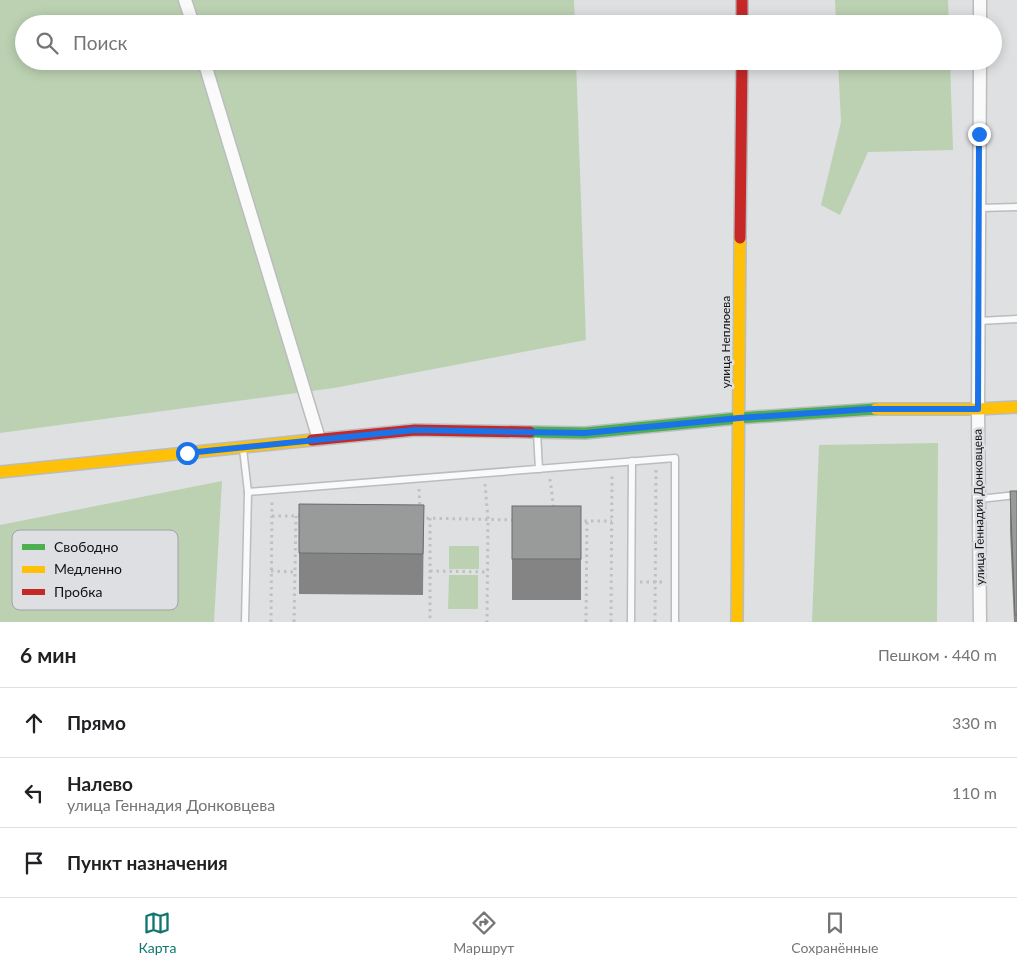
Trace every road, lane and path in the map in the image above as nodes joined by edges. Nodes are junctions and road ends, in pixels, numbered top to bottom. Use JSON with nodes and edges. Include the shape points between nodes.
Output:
{"nodes":[{"id":1,"x":185,"y":0,"type":"edge"},
{"id":2,"x":742,"y":0,"type":"edge"},
{"id":3,"x":980,"y":0,"type":"edge"},
{"id":4,"x":190,"y":15,"type":"edge"},
{"id":5,"x":742,"y":15,"type":"edge"},
{"id":6,"x":980,"y":15,"type":"edge"},
{"id":7,"x":207,"y":70,"type":"edge"},
{"id":8,"x":742,"y":70,"type":"edge"},
{"id":9,"x":980,"y":70,"type":"edge"},
{"id":10,"x":1017,"y":207,"type":"edge"},
{"id":11,"x":979,"y":208,"type":"junction"},
{"id":12,"x":1017,"y":319,"type":"edge"},
{"id":13,"x":979,"y":321,"type":"junction"},
{"id":14,"x":1017,"y":407,"type":"edge"},
{"id":15,"x":978,"y":409,"type":"junction"},
{"id":16,"x":739,"y":418,"type":"junction"},
{"id":17,"x":536,"y":432,"type":"junction"},
{"id":18,"x":319,"y":440,"type":"junction"},
{"id":19,"x":243,"y":447,"type":"junction"},
{"id":20,"x":656,"y":459,"type":"junction"},
{"id":21,"x":632,"y":461,"type":"junction"},
{"id":22,"x":612,"y":463,"type":"junction"},
{"id":23,"x":549,"y":468,"type":"junction"},
{"id":24,"x":539,"y":469,"type":"junction"},
{"id":25,"x":0,"y":472,"type":"edge"},
{"id":26,"x":484,"y":473,"type":"junction"},
{"id":27,"x":419,"y":478,"type":"junction"},
{"id":28,"x":272,"y":490,"type":"junction"},
{"id":29,"x":248,"y":492,"type":"junction"},
{"id":30,"x":1017,"y":495,"type":"edge"},
{"id":31,"x":979,"y":499,"type":"junction"},
{"id":32,"x":554,"y":512,"type":"edge"},
{"id":33,"x":272,"y":516,"type":"junction"},
{"id":34,"x":296,"y":516,"type":"junction"},
{"id":35,"x":306,"y":516,"type":"edge"},
{"id":36,"x":412,"y":518,"type":"edge"},
{"id":37,"x":421,"y":518,"type":"junction"},
{"id":38,"x":430,"y":518,"type":"junction"},
{"id":39,"x":488,"y":519,"type":"junction"},
{"id":40,"x":517,"y":520,"type":"edge"},
{"id":41,"x":571,"y":521,"type":"edge"},
{"id":42,"x":586,"y":521,"type":"junction"},
{"id":43,"x":612,"y":521,"type":"junction"},
{"id":44,"x":271,"y":571,"type":"junction"},
{"id":45,"x":295,"y":572,"type":"junction"},
{"id":46,"x":430,"y":572,"type":"junction"},
{"id":47,"x":488,"y":572,"type":"junction"},
{"id":48,"x":245,"y":622,"type":"edge"},
{"id":49,"x":271,"y":622,"type":"edge"},
{"id":50,"x":294,"y":622,"type":"edge"},
{"id":51,"x":430,"y":622,"type":"edge"},
{"id":52,"x":487,"y":622,"type":"edge"},
{"id":53,"x":586,"y":622,"type":"edge"},
{"id":54,"x":611,"y":622,"type":"edge"},
{"id":55,"x":631,"y":622,"type":"edge"},
{"id":56,"x":655,"y":622,"type":"edge"},
{"id":57,"x":674,"y":622,"type":"edge"},
{"id":58,"x":737,"y":622,"type":"edge"},
{"id":59,"x":980,"y":622,"type":"edge"}],
"edges":[{"from":1,"to":4,"type":"street"},
{"from":2,"to":5,"type":"street"},
{"from":3,"to":6,"type":"street"},
{"from":7,"to":18,"type":"street"},
{"from":8,"to":16,"type":"street","name":"улица Неплюева"},
{"from":9,"to":11,"type":"street","name":"улица Геннадия Донковцева"},
{"from":10,"to":11,"type":"lane"},
{"from":11,"to":13,"type":"street","name":"улица Геннадия Донковцева"},
{"from":12,"to":13,"type":"lane"},
{"from":13,"to":15,"type":"street","name":"улица Геннадия Донковцева"},
{"from":14,"to":15,"type":"street"},
{"from":15,"to":16,"type":"street","via":[[870,409]]},
{"from":15,"to":31,"type":"street","name":"улица Геннадия Донковцева"},
{"from":16,"to":17,"type":"street","via":[[585,433]]},
{"from":16,"to":58,"type":"street","name":"улица Неплюева"},
{"from":17,"to":18,"type":"street","via":[[415,430]]},
{"from":17,"to":24,"type":"lane"},
{"from":18,"to":19,"type":"street"},
{"from":19,"to":25,"type":"street"},
{"from":19,"to":29,"type":"lane"},
{"from":20,"to":21,"type":"lane"},
{"from":20,"to":56,"type":"path"},
{"from":20,"to":57,"type":"lane","via":[[674,458]]},
{"from":21,"to":22,"type":"lane"},
{"from":21,"to":55,"type":"lane"},
{"from":22,"to":23,"type":"lane"},
{"from":22,"to":43,"type":"path"},
{"from":23,"to":24,"type":"lane"},
{"from":23,"to":32,"type":"path"},
{"from":24,"to":26,"type":"lane"},
{"from":26,"to":27,"type":"lane"},
{"from":26,"to":39,"type":"path"},
{"from":27,"to":28,"type":"lane"},
{"from":27,"to":37,"type":"path"},
{"from":28,"to":29,"type":"lane"},
{"from":28,"to":33,"type":"path"},
{"from":29,"to":48,"type":"lane"},
{"from":30,"to":31,"type":"lane"},
{"from":31,"to":59,"type":"street","name":"улица Геннадия Донковцева"},
{"from":33,"to":34,"type":"path"},
{"from":33,"to":44,"type":"path"},
{"from":34,"to":35,"type":"path"},
{"from":34,"to":45,"type":"path"},
{"from":36,"to":37,"type":"path"},
{"from":37,"to":38,"type":"path"},
{"from":38,"to":39,"type":"path"},
{"from":38,"to":46,"type":"path"},
{"from":39,"to":40,"type":"path"},
{"from":39,"to":47,"type":"path"},
{"from":41,"to":42,"type":"path"},
{"from":42,"to":43,"type":"path"},
{"from":42,"to":53,"type":"path"},
{"from":43,"to":54,"type":"path"},
{"from":44,"to":45,"type":"path"},
{"from":44,"to":49,"type":"path"},
{"from":45,"to":50,"type":"path"},
{"from":46,"to":47,"type":"path"},
{"from":46,"to":51,"type":"path"},
{"from":47,"to":52,"type":"path"}]}
